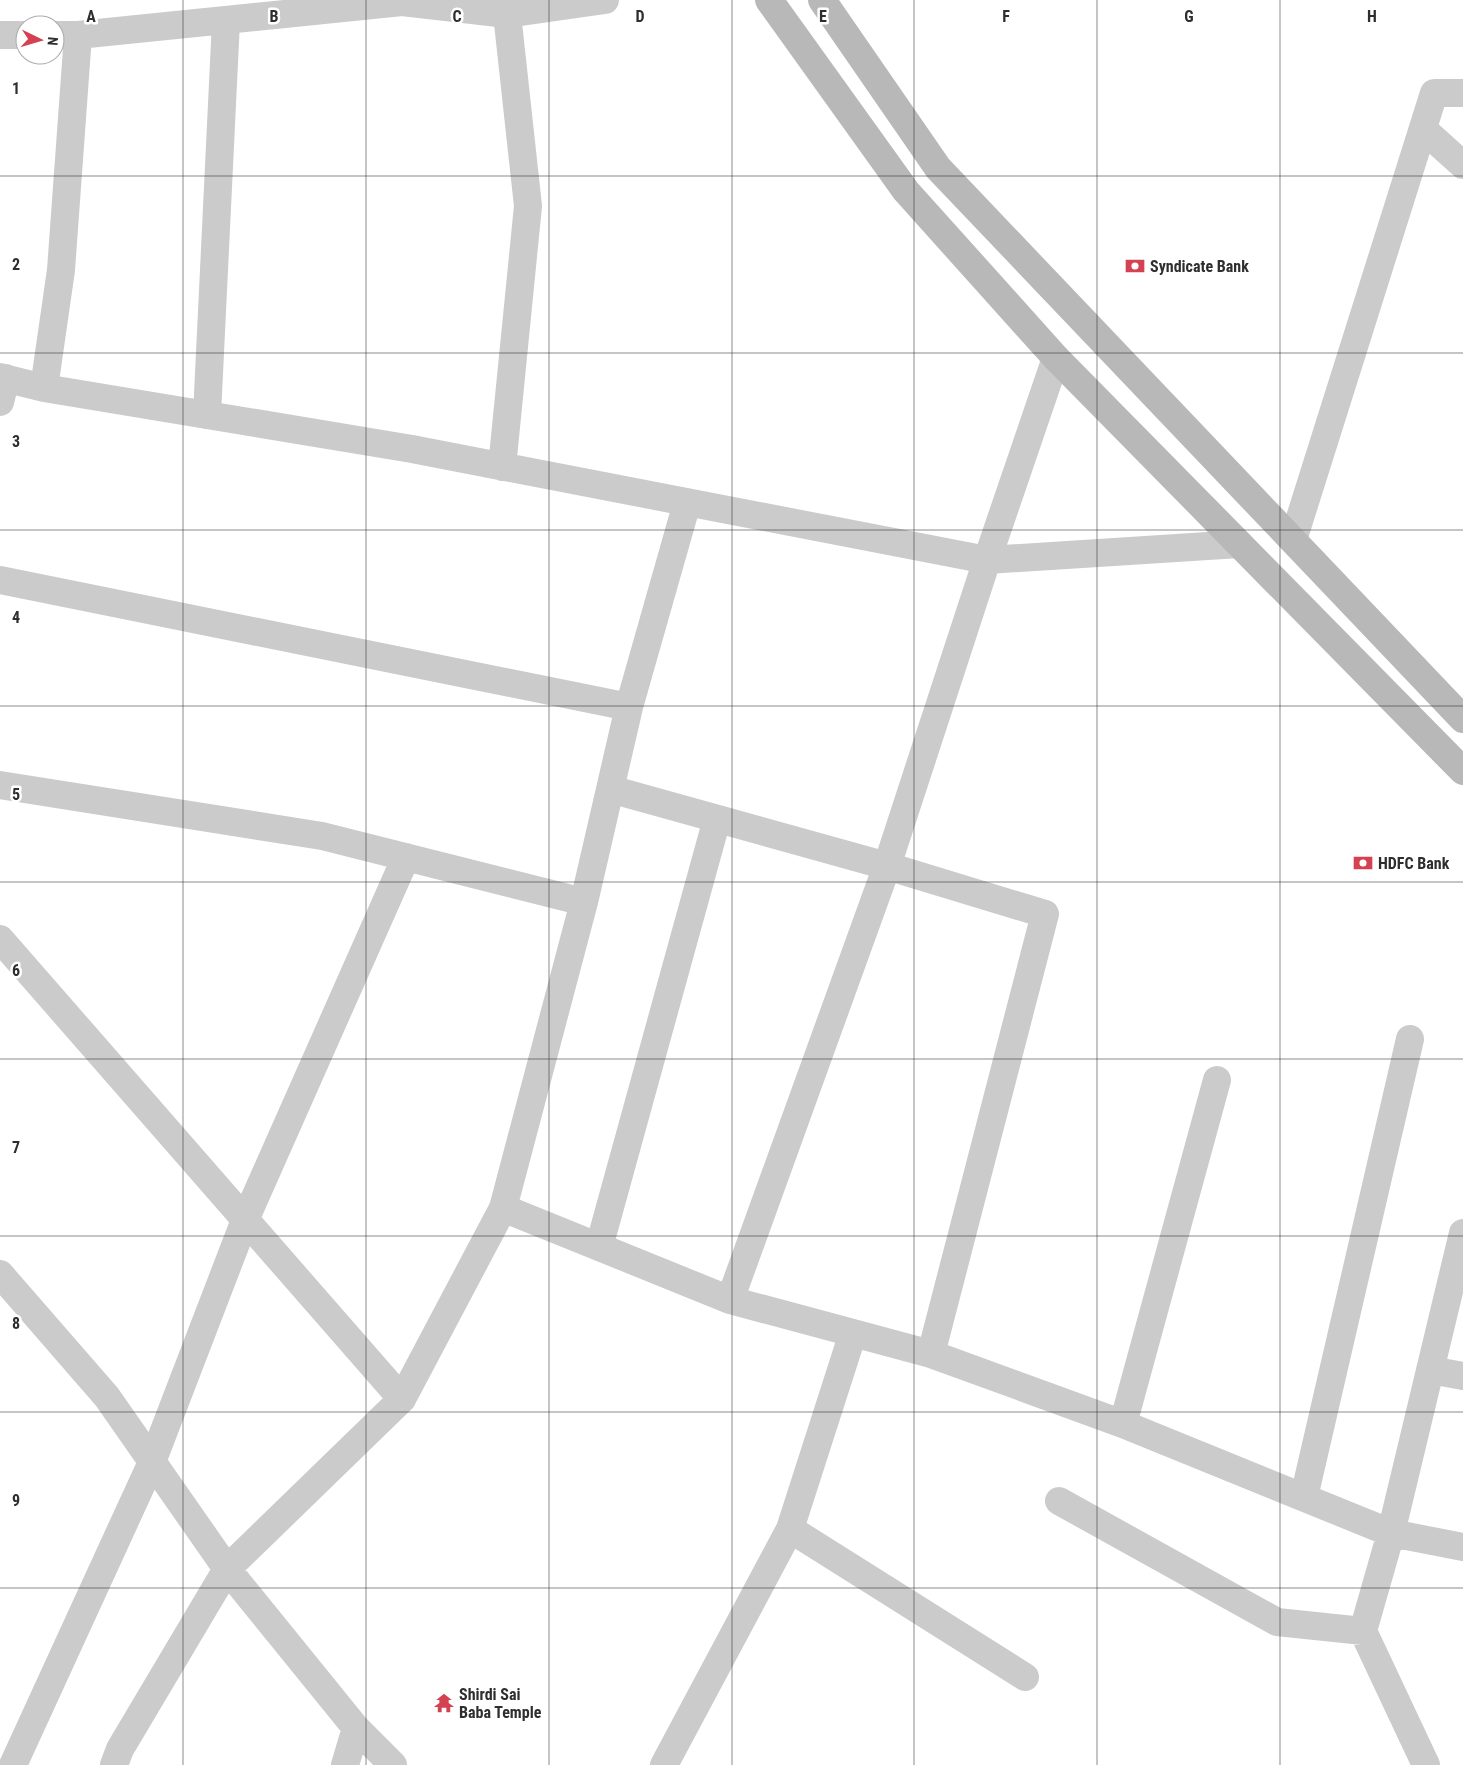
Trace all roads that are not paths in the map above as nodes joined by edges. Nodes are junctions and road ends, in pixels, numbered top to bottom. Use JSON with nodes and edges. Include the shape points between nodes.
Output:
{"nodes":[{"id":1,"x":605,"y":0,"type":"edge"},
{"id":2,"x":769,"y":0,"type":"edge"},
{"id":3,"x":822,"y":0,"type":"edge"},
{"id":4,"x":507,"y":14,"type":"junction"},
{"id":5,"x":226,"y":20,"type":"junction"},
{"id":6,"x":0,"y":35,"type":"edge"},
{"id":7,"x":15,"y":35,"type":"edge"},
{"id":8,"x":66,"y":35,"type":"edge"},
{"id":9,"x":1463,"y":93,"type":"edge"},
{"id":10,"x":1424,"y":130,"type":"junction"},
{"id":11,"x":1463,"y":165,"type":"edge"},
{"id":12,"x":1056,"y":358,"type":"junction"},
{"id":13,"x":2,"y":386,"type":"edge"},
{"id":14,"x":44,"y":388,"type":"junction"},
{"id":15,"x":207,"y":415,"type":"junction"},
{"id":16,"x":502,"y":467,"type":"junction"},
{"id":17,"x":687,"y":503,"type":"junction"},
{"id":18,"x":1293,"y":540,"type":"junction"},
{"id":19,"x":1239,"y":544,"type":"junction"},
{"id":20,"x":987,"y":560,"type":"junction"},
{"id":21,"x":0,"y":580,"type":"edge"},
{"id":22,"x":629,"y":707,"type":"junction"},
{"id":23,"x":1463,"y":719,"type":"edge"},
{"id":24,"x":1463,"y":771,"type":"edge"},
{"id":25,"x":0,"y":785,"type":"edge"},
{"id":26,"x":610,"y":789,"type":"junction"},
{"id":27,"x":717,"y":819,"type":"junction"},
{"id":28,"x":406,"y":857,"type":"junction"},
{"id":29,"x":887,"y":866,"type":"junction"},
{"id":30,"x":584,"y":902,"type":"junction"},
{"id":31,"x":0,"y":939,"type":"edge"},
{"id":32,"x":1410,"y":1039,"type":"dead end"},
{"id":33,"x":1218,"y":1080,"type":"dead end"},
{"id":34,"x":503,"y":1208,"type":"junction"},
{"id":35,"x":245,"y":1220,"type":"junction"},
{"id":36,"x":1463,"y":1233,"type":"edge"},
{"id":37,"x":599,"y":1247,"type":"junction"},
{"id":38,"x":0,"y":1274,"type":"edge"},
{"id":39,"x":730,"y":1300,"type":"junction"},
{"id":40,"x":853,"y":1333,"type":"junction"},
{"id":41,"x":930,"y":1354,"type":"junction"},
{"id":42,"x":1430,"y":1370,"type":"junction"},
{"id":43,"x":1463,"y":1376,"type":"edge"},
{"id":44,"x":402,"y":1399,"type":"junction"},
{"id":45,"x":1123,"y":1424,"type":"junction"},
{"id":46,"x":152,"y":1462,"type":"junction"},
{"id":47,"x":1304,"y":1497,"type":"junction"},
{"id":48,"x":1058,"y":1501,"type":"dead end"},
{"id":49,"x":790,"y":1529,"type":"junction"},
{"id":50,"x":1392,"y":1533,"type":"junction"},
{"id":51,"x":1463,"y":1547,"type":"edge"},
{"id":52,"x":227,"y":1570,"type":"junction"},
{"id":53,"x":1363,"y":1631,"type":"junction"},
{"id":54,"x":1025,"y":1677,"type":"dead end"},
{"id":55,"x":356,"y":1728,"type":"junction"},
{"id":56,"x":13,"y":1765,"type":"edge"},
{"id":57,"x":114,"y":1765,"type":"edge"},
{"id":58,"x":345,"y":1765,"type":"edge"},
{"id":59,"x":393,"y":1765,"type":"edge"},
{"id":60,"x":664,"y":1765,"type":"edge"},
{"id":61,"x":1426,"y":1765,"type":"edge"}],
"edges":[{"from":1,"to":4,"type":"street"},
{"from":2,"to":12,"type":"street","via":[[906,191]]},
{"from":3,"to":18,"type":"street","via":[[938,168]]},
{"from":4,"to":5,"type":"street","via":[[402,2]]},
{"from":4,"to":16,"type":"street","via":[[528,206]]},
{"from":5,"to":8,"type":"street"},
{"from":5,"to":15,"type":"street"},
{"from":6,"to":7,"type":"street"},
{"from":8,"to":14,"type":"street","via":[[61,270]]},
{"from":9,"to":10,"type":"street","via":[[1434,93]]},
{"from":10,"to":11,"type":"street"},
{"from":10,"to":18,"type":"street"},
{"from":12,"to":19,"type":"street"},
{"from":12,"to":20,"type":"street"},
{"from":13,"to":14,"type":"street"},
{"from":14,"to":15,"type":"street"},
{"from":15,"to":16,"type":"street"},
{"from":16,"to":17,"type":"street"},
{"from":17,"to":20,"type":"street"},
{"from":17,"to":22,"type":"street"},
{"from":18,"to":23,"type":"street"},
{"from":19,"to":20,"type":"street"},
{"from":19,"to":24,"type":"street"},
{"from":20,"to":29,"type":"street"},
{"from":21,"to":22,"type":"street"},
{"from":22,"to":26,"type":"street"},
{"from":25,"to":28,"type":"street","via":[[322,836]]},
{"from":26,"to":27,"type":"street"},
{"from":26,"to":30,"type":"street"},
{"from":27,"to":29,"type":"street"},
{"from":27,"to":37,"type":"street"},
{"from":28,"to":30,"type":"street"},
{"from":28,"to":35,"type":"street"},
{"from":29,"to":39,"type":"street"},
{"from":29,"to":41,"type":"street","via":[[1045,914]]},
{"from":30,"to":34,"type":"street"},
{"from":31,"to":35,"type":"street"},
{"from":32,"to":47,"type":"street"},
{"from":33,"to":45,"type":"street"},
{"from":34,"to":37,"type":"street"},
{"from":34,"to":44,"type":"street"},
{"from":35,"to":44,"type":"street"},
{"from":35,"to":46,"type":"street"},
{"from":36,"to":42,"type":"street"},
{"from":37,"to":39,"type":"street"},
{"from":38,"to":46,"type":"street","via":[[107,1397]]},
{"from":39,"to":40,"type":"street"},
{"from":40,"to":41,"type":"street"},
{"from":40,"to":49,"type":"street"},
{"from":41,"to":45,"type":"street"},
{"from":42,"to":43,"type":"street"},
{"from":42,"to":50,"type":"street"},
{"from":44,"to":52,"type":"street"},
{"from":45,"to":47,"type":"street"},
{"from":46,"to":52,"type":"street"},
{"from":46,"to":56,"type":"street"},
{"from":47,"to":50,"type":"street"},
{"from":48,"to":53,"type":"street","via":[[1277,1622]]},
{"from":49,"to":54,"type":"street"},
{"from":49,"to":60,"type":"street"},
{"from":50,"to":51,"type":"street"},
{"from":50,"to":53,"type":"street"},
{"from":52,"to":55,"type":"street"},
{"from":52,"to":57,"type":"street","via":[[120,1749]]},
{"from":53,"to":61,"type":"street"},
{"from":55,"to":58,"type":"street"},
{"from":55,"to":59,"type":"street"}]}
